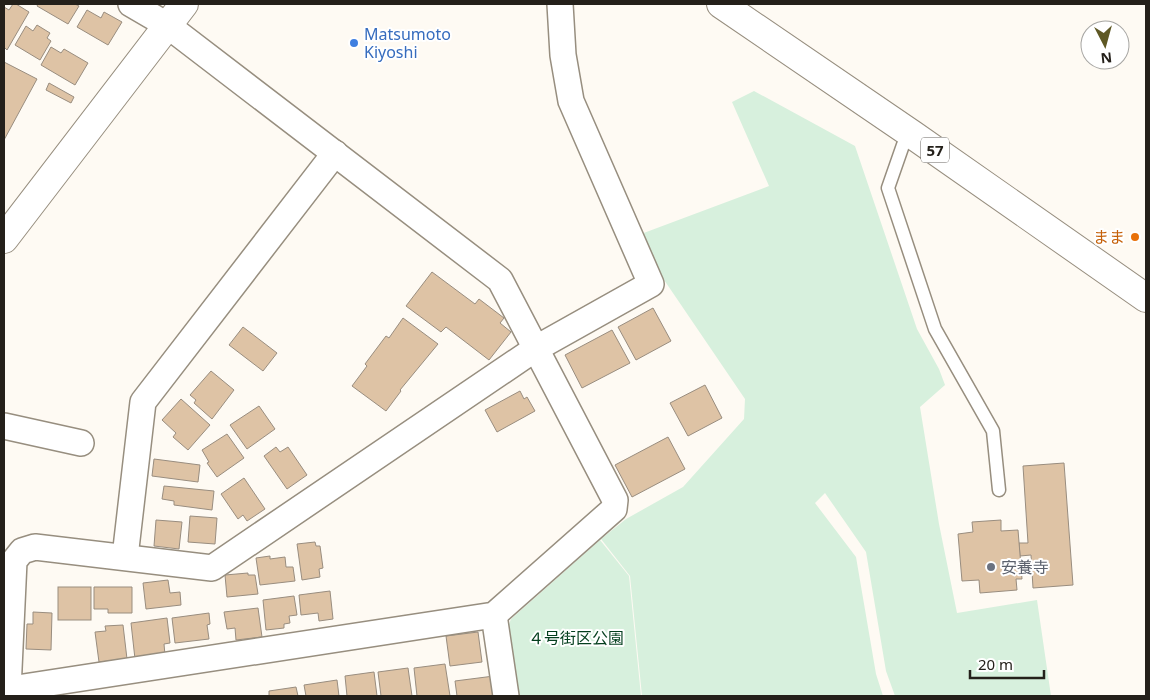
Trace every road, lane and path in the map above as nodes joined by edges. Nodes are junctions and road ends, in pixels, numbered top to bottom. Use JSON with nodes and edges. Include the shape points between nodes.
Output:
{"nodes":[{"id":1,"x":131,"y":4,"type":"edge"},
{"id":2,"x":184,"y":4,"type":"edge"},
{"id":3,"x":560,"y":4,"type":"edge"},
{"id":4,"x":721,"y":4,"type":"edge"},
{"id":5,"x":167,"y":25,"type":"junction"},
{"id":6,"x":913,"y":135,"type":"junction"},
{"id":7,"x":335,"y":153,"type":"junction"},
{"id":8,"x":4,"y":239,"type":"edge"},
{"id":9,"x":1146,"y":298,"type":"edge"},
{"id":10,"x":535,"y":349,"type":"junction"},
{"id":11,"x":4,"y":426,"type":"edge"},
{"id":12,"x":81,"y":443,"type":"dead end"},
{"id":13,"x":999,"y":490,"type":"dead end"},
{"id":14,"x":125,"y":557,"type":"junction"},
{"id":15,"x":494,"y":615,"type":"junction"},
{"id":16,"x":6,"y":690,"type":"edge"},
{"id":17,"x":506,"y":696,"type":"edge"}],
"edges":[{"from":1,"to":5,"type":"street"},
{"from":2,"to":5,"type":"main road"},
{"from":3,"to":10,"type":"street","via":[[563,56],[571,101],[651,284]]},
{"from":4,"to":6,"type":"main road","number":"57"},
{"from":5,"to":7,"type":"street"},
{"from":5,"to":8,"type":"main road"},
{"from":6,"to":9,"type":"main road","number":"57"},
{"from":6,"to":13,"type":"lane","via":[[903,145],[888,188],[935,329],[992,431]]},
{"from":7,"to":10,"type":"street","via":[[500,280]]},
{"from":7,"to":14,"type":"street","via":[[144,402]]},
{"from":10,"to":14,"type":"street","via":[[212,568]]},
{"from":10,"to":15,"type":"street","via":[[615,500],[614,509]]},
{"from":11,"to":12,"type":"street"},
{"from":14,"to":16,"type":"street","via":[[35,547],[22,551],[14,561]]},
{"from":15,"to":16,"type":"street"},
{"from":15,"to":17,"type":"street"}]}
